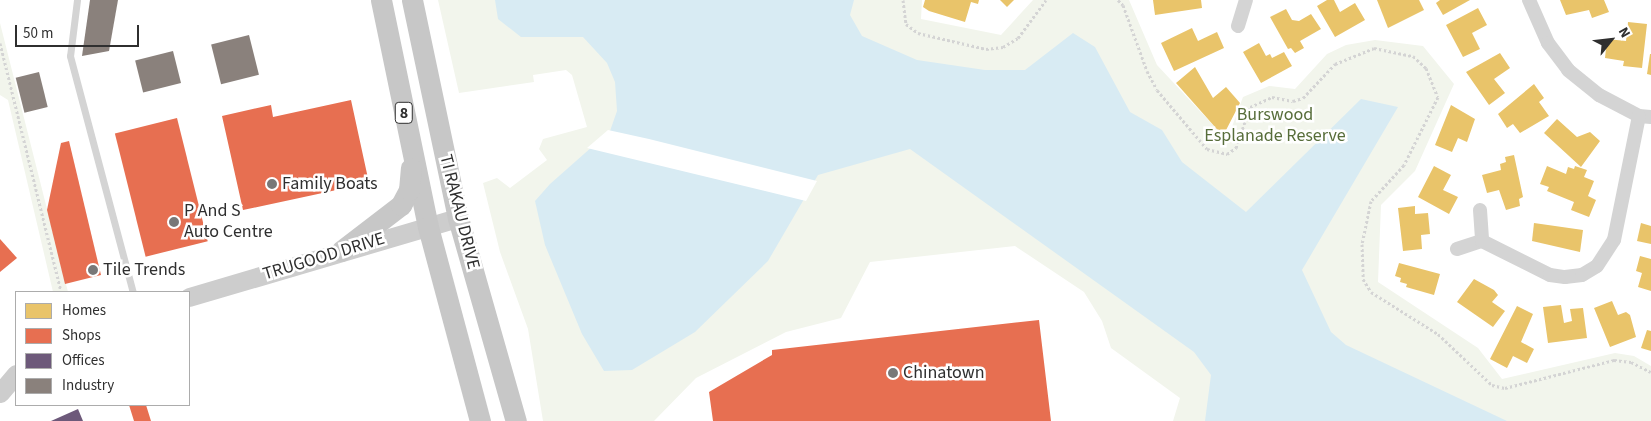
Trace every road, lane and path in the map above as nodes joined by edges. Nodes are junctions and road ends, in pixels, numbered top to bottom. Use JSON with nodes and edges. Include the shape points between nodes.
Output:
{"nodes":[{"id":1,"x":77,"y":0,"type":"edge"},
{"id":2,"x":381,"y":0,"type":"edge"},
{"id":3,"x":412,"y":0,"type":"edge"},
{"id":4,"x":903,"y":0,"type":"edge"},
{"id":5,"x":1046,"y":0,"type":"edge"},
{"id":6,"x":1118,"y":0,"type":"edge"},
{"id":7,"x":1246,"y":0,"type":"edge"},
{"id":8,"x":1529,"y":0,"type":"edge"},
{"id":9,"x":1238,"y":26,"type":"dead end"},
{"id":10,"x":0,"y":43,"type":"edge"},
{"id":11,"x":1645,"y":116,"type":"edge"},
{"id":12,"x":412,"y":155,"type":"junction"},
{"id":13,"x":1480,"y":210,"type":"dead end"},
{"id":14,"x":458,"y":218,"type":"junction"},
{"id":15,"x":428,"y":227,"type":"junction"},
{"id":16,"x":1482,"y":241,"type":"junction"},
{"id":17,"x":1456,"y":249,"type":"dead end"},
{"id":18,"x":341,"y":251,"type":"junction"},
{"id":19,"x":61,"y":291,"type":"edge"},
{"id":20,"x":133,"y":291,"type":"edge"},
{"id":21,"x":190,"y":297,"type":"edge"},
{"id":22,"x":1651,"y":372,"type":"edge"},
{"id":23,"x":15,"y":375,"type":"edge"},
{"id":24,"x":0,"y":393,"type":"edge"},
{"id":25,"x":480,"y":421,"type":"edge"},
{"id":26,"x":516,"y":421,"type":"edge"}],
"edges":[{"from":1,"to":20,"type":"lane","via":[[70,56]]},
{"from":2,"to":12,"type":"main road","name":"TI RAKAU DRIVE","number":"8"},
{"from":3,"to":14,"type":"main road","name":"TI RAKAU DRIVE","number":"8"},
{"from":4,"to":5,"type":"path","via":[[906,24],[918,33],[986,49],[1003,47],[1018,38]]},
{"from":6,"to":22,"type":"path","via":[[1123,5],[1146,70],[1157,90],[1207,149],[1227,154],[1236,148],[1250,107],[1272,96],[1293,101],[1303,98],[1335,64],[1360,52],[1374,48],[1413,56],[1426,68],[1438,97],[1404,164],[1371,201],[1362,244],[1363,279],[1371,292],[1438,334],[1492,385],[1505,388],[1614,360],[1631,362]]},
{"from":7,"to":9,"type":"street"},
{"from":8,"to":11,"type":"street","via":[[1548,43],[1568,70],[1599,95]]},
{"from":10,"to":19,"type":"path"},
{"from":11,"to":16,"type":"street","via":[[1614,240],[1597,266],[1582,275],[1550,275]]},
{"from":12,"to":15,"type":"main road","name":"TI RAKAU DRIVE","number":"8"},
{"from":12,"to":18,"type":"main road","via":[[409,190],[401,205]]},
{"from":13,"to":16,"type":"street"},
{"from":14,"to":15,"type":"main road","name":"TRUGOOD DRIVE"},
{"from":14,"to":26,"type":"main road","name":"TI RAKAU DRIVE","number":"8"},
{"from":15,"to":18,"type":"main road","name":"TRUGOOD DRIVE"},
{"from":15,"to":25,"type":"main road","name":"TI RAKAU DRIVE","number":"8"},
{"from":16,"to":17,"type":"street"},
{"from":18,"to":21,"type":"main road","name":"TRUGOOD DRIVE"},
{"from":23,"to":24,"type":"main road"}]}
